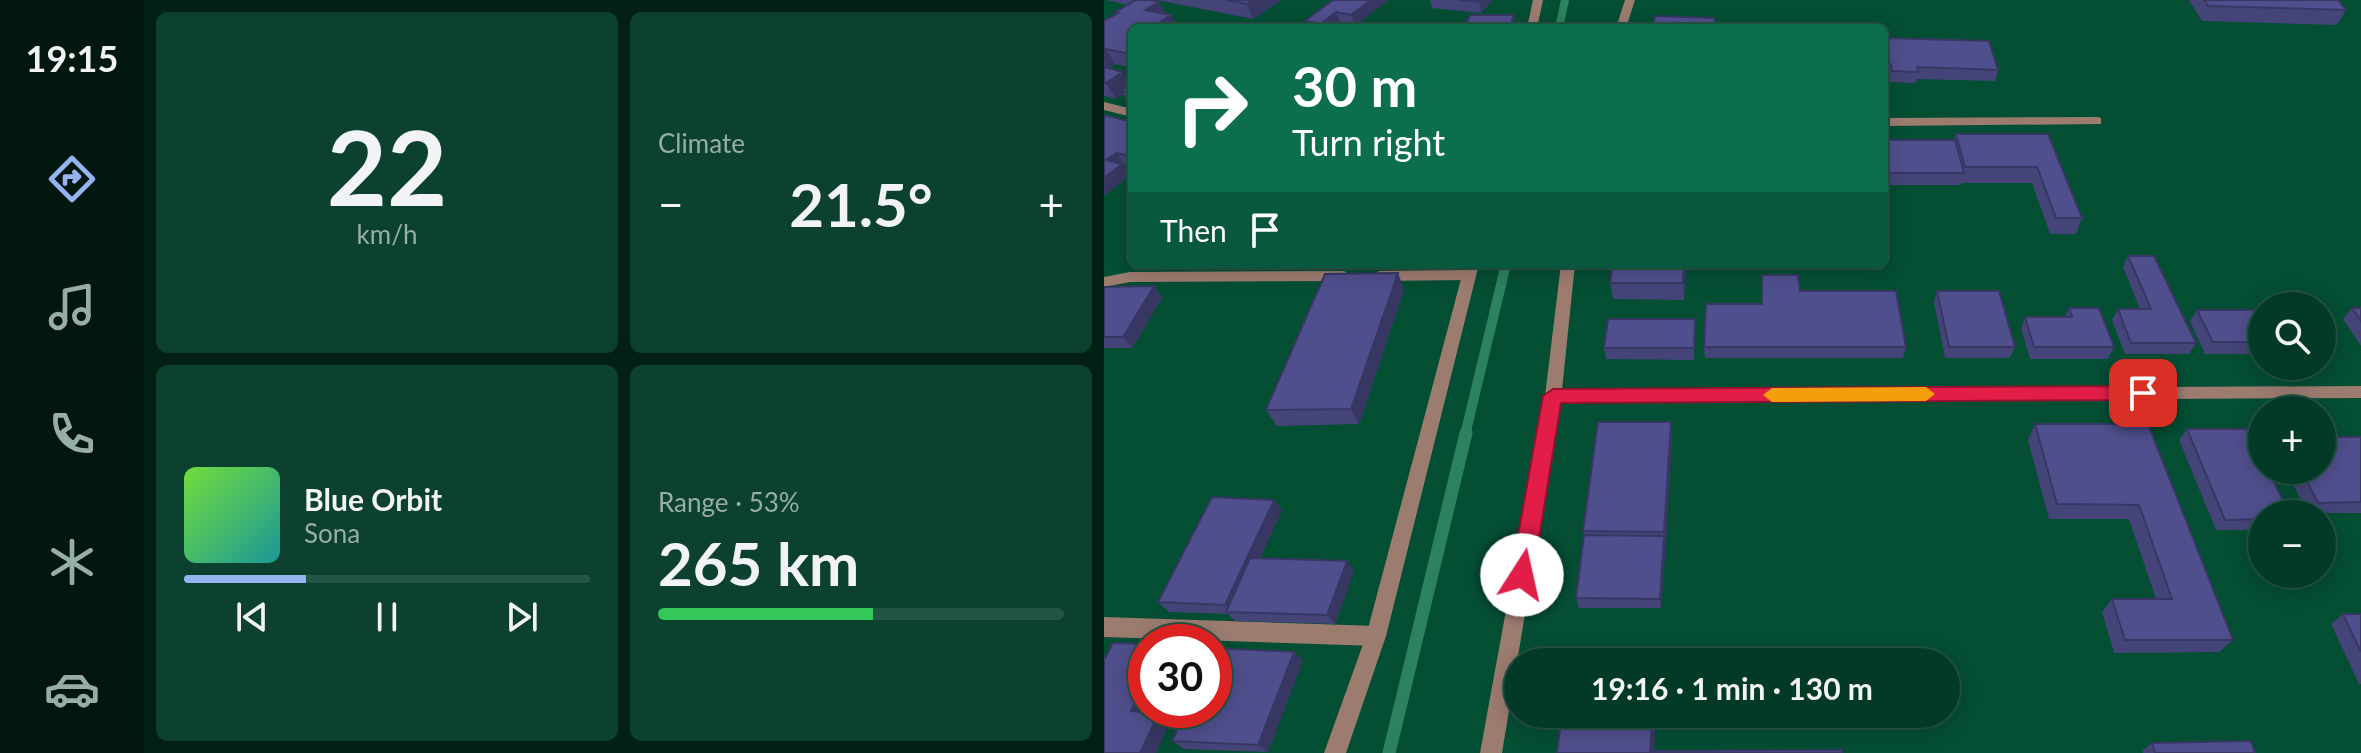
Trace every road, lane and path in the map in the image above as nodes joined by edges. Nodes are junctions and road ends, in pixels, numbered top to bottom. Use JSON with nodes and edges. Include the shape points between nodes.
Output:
{"nodes":[{"id":1,"x":1538,"y":0,"type":"edge"},
{"id":2,"x":1630,"y":0,"type":"edge"},
{"id":3,"x":1533,"y":24,"type":"edge"},
{"id":4,"x":1622,"y":24,"type":"edge"},
{"id":5,"x":1104,"y":106,"type":"edge"},
{"id":6,"x":1128,"y":112,"type":"edge"},
{"id":7,"x":2097,"y":121,"type":"dead end"},
{"id":8,"x":1888,"y":122,"type":"edge"},
{"id":9,"x":1140,"y":268,"type":"edge"},
{"id":10,"x":1568,"y":268,"type":"edge"},
{"id":11,"x":1471,"y":270,"type":"edge"},
{"id":12,"x":1130,"y":277,"type":"junction"},
{"id":13,"x":1104,"y":282,"type":"edge"},
{"id":14,"x":2361,"y":392,"type":"edge"},
{"id":15,"x":1553,"y":396,"type":"junction"},
{"id":16,"x":1104,"y":627,"type":"edge"},
{"id":17,"x":1376,"y":636,"type":"junction"},
{"id":18,"x":1335,"y":753,"type":"edge"},
{"id":19,"x":1491,"y":753,"type":"edge"}],
"edges":[{"from":1,"to":3,"type":"street"},
{"from":2,"to":4,"type":"street"},
{"from":5,"to":6,"type":"street"},
{"from":7,"to":8,"type":"street"},
{"from":9,"to":12,"type":"street"},
{"from":10,"to":15,"type":"street"},
{"from":11,"to":12,"type":"street"},
{"from":11,"to":17,"type":"street"},
{"from":12,"to":13,"type":"street"},
{"from":14,"to":15,"type":"street"},
{"from":15,"to":19,"type":"street"},
{"from":16,"to":17,"type":"street"},
{"from":17,"to":18,"type":"street"}]}
